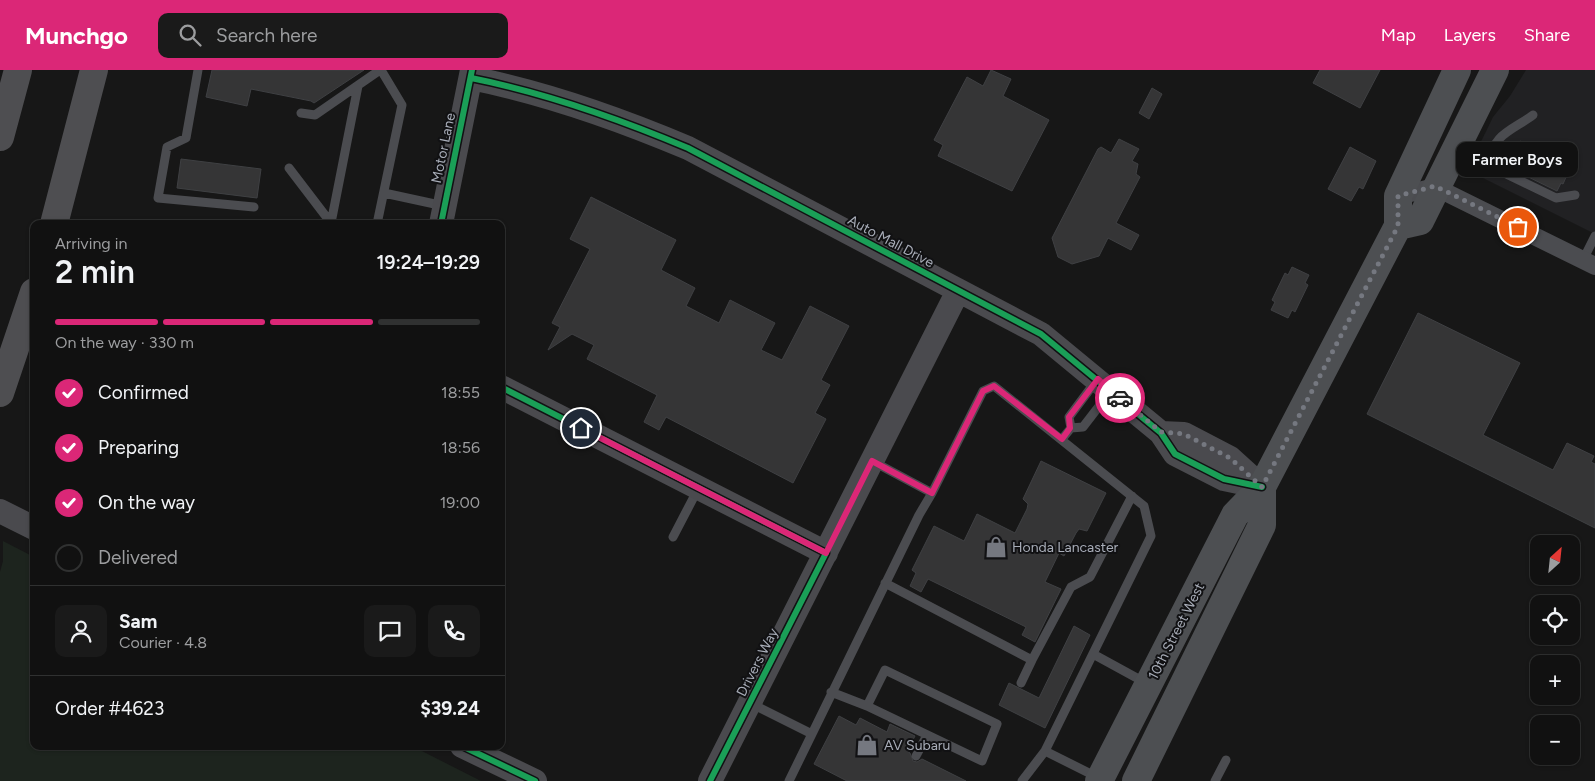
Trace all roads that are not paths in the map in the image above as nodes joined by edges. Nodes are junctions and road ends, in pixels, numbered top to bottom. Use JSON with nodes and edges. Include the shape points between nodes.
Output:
{"nodes":[{"id":1,"x":18,"y":70,"type":"edge"},
{"id":2,"x":94,"y":70,"type":"edge"},
{"id":3,"x":198,"y":70,"type":"edge"},
{"id":4,"x":380,"y":70,"type":"edge"},
{"id":5,"x":1457,"y":70,"type":"edge"},
{"id":6,"x":1473,"y":70,"type":"edge"},
{"id":7,"x":1495,"y":70,"type":"edge"},
{"id":8,"x":472,"y":74,"type":"edge"},
{"id":9,"x":358,"y":86,"type":"junction"},
{"id":10,"x":300,"y":113,"type":"dead end"},
{"id":11,"x":1533,"y":116,"type":"dead end"},
{"id":12,"x":0,"y":137,"type":"edge"},
{"id":13,"x":289,"y":168,"type":"dead end"},
{"id":14,"x":1435,"y":186,"type":"junction"},
{"id":15,"x":384,"y":193,"type":"junction"},
{"id":16,"x":1575,"y":195,"type":"dead end"},
{"id":17,"x":1398,"y":196,"type":"junction"},
{"id":18,"x":254,"y":207,"type":"dead end"},
{"id":19,"x":442,"y":215,"type":"edge"},
{"id":20,"x":55,"y":220,"type":"edge"},
{"id":21,"x":329,"y":220,"type":"edge"},
{"id":22,"x":332,"y":220,"type":"edge"},
{"id":23,"x":378,"y":220,"type":"edge"},
{"id":24,"x":1398,"y":226,"type":"junction"},
{"id":25,"x":1595,"y":236,"type":"edge"},
{"id":26,"x":1589,"y":263,"type":"edge"},
{"id":27,"x":958,"y":291,"type":"junction"},
{"id":28,"x":30,"y":304,"type":"edge"},
{"id":29,"x":1105,"y":385,"type":"junction"},
{"id":30,"x":505,"y":389,"type":"edge"},
{"id":31,"x":0,"y":392,"type":"edge"},
{"id":32,"x":1070,"y":428,"type":"junction"},
{"id":33,"x":1062,"y":439,"type":"junction"},
{"id":34,"x":872,"y":461,"type":"junction"},
{"id":35,"x":1262,"y":487,"type":"junction"},
{"id":36,"x":698,"y":488,"type":"junction"},
{"id":37,"x":932,"y":493,"type":"junction"},
{"id":38,"x":1132,"y":496,"type":"junction"},
{"id":39,"x":0,"y":511,"type":"edge"},
{"id":40,"x":30,"y":526,"type":"edge"},
{"id":41,"x":674,"y":537,"type":"dead end"},
{"id":42,"x":826,"y":553,"type":"junction"},
{"id":43,"x":886,"y":583,"type":"junction"},
{"id":44,"x":1169,"y":645,"type":"junction"},
{"id":45,"x":1093,"y":654,"type":"junction"},
{"id":46,"x":1032,"y":660,"type":"junction"},
{"id":47,"x":1021,"y":683,"type":"dead end"},
{"id":48,"x":1148,"y":684,"type":"junction"},
{"id":49,"x":831,"y":692,"type":"junction"},
{"id":50,"x":750,"y":703,"type":"junction"},
{"id":51,"x":867,"y":706,"type":"junction"},
{"id":52,"x":812,"y":734,"type":"junction"},
{"id":53,"x":927,"y":735,"type":"junction"},
{"id":54,"x":470,"y":750,"type":"edge"},
{"id":55,"x":1045,"y":752,"type":"junction"},
{"id":56,"x":916,"y":756,"type":"dead end"},
{"id":57,"x":1226,"y":760,"type":"dead end"},
{"id":58,"x":1100,"y":780,"type":"edge"},
{"id":59,"x":535,"y":781,"type":"edge"},
{"id":60,"x":710,"y":781,"type":"edge"},
{"id":61,"x":789,"y":781,"type":"edge"},
{"id":62,"x":1022,"y":781,"type":"edge"},
{"id":63,"x":1127,"y":781,"type":"edge"},
{"id":64,"x":1136,"y":781,"type":"edge"},
{"id":65,"x":1216,"y":781,"type":"edge"}],
"edges":[{"from":1,"to":12,"type":"highway"},
{"from":2,"to":20,"type":"highway"},
{"from":3,"to":18,"type":"lane","via":[[186,138],[166,147],[158,198]]},
{"from":4,"to":9,"type":"lane"},
{"from":4,"to":15,"type":"lane","via":[[402,105]]},
{"from":5,"to":17,"type":"main road","name":"10th Street West"},
{"from":6,"to":14,"type":"main road","via":[[1432,155],[1431,171]]},
{"from":7,"to":14,"type":"main road"},
{"from":8,"to":19,"type":"street","name":"Motor Lane"},
{"from":8,"to":27,"type":"street","name":"Auto Mall Drive","via":[[631,124],[688,148]]},
{"from":9,"to":10,"type":"lane","via":[[316,115]]},
{"from":9,"to":22,"type":"lane"},
{"from":11,"to":16,"type":"lane","via":[[1502,134],[1491,162],[1498,170],[1556,198]]},
{"from":13,"to":21,"type":"lane"},
{"from":14,"to":17,"type":"street"},
{"from":14,"to":24,"type":"main road","via":[[1420,221]]},
{"from":14,"to":26,"type":"street"},
{"from":15,"to":19,"type":"lane"},
{"from":15,"to":23,"type":"lane"},
{"from":17,"to":24,"type":"main road","name":"10th Street West"},
{"from":24,"to":35,"type":"main road","name":"10th Street West"},
{"from":25,"to":26,"type":"lane"},
{"from":27,"to":29,"type":"street","name":"Auto Mall Drive","via":[[1042,334]]},
{"from":27,"to":34,"type":"street","name":"Drivers Way"},
{"from":28,"to":31,"type":"highway"},
{"from":29,"to":32,"type":"lane","via":[[1069,417]]},
{"from":29,"to":32,"type":"lane","via":[[1083,427]]},
{"from":29,"to":35,"type":"street","name":"Auto Mall Drive","via":[[1161,432],[1184,434],[1230,458]]},
{"from":30,"to":36,"type":"street"},
{"from":32,"to":33,"type":"lane"},
{"from":33,"to":37,"type":"lane","via":[[994,386],[983,391]]},
{"from":33,"to":38,"type":"lane"},
{"from":34,"to":37,"type":"lane"},
{"from":34,"to":42,"type":"street","name":"Drivers Way"},
{"from":35,"to":44,"type":"main road","name":"10th Street West","via":[[1235,514]]},
{"from":35,"to":64,"type":"main road","name":"10th Street West","via":[[1262,525]]},
{"from":36,"to":41,"type":"lane"},
{"from":36,"to":42,"type":"street"},
{"from":37,"to":43,"type":"lane"},
{"from":38,"to":45,"type":"lane","via":[[1144,506],[1151,536]]},
{"from":38,"to":46,"type":"lane","via":[[1090,577],[1071,588]]},
{"from":39,"to":40,"type":"street"},
{"from":42,"to":50,"type":"street","name":"Drivers Way"},
{"from":43,"to":46,"type":"lane"},
{"from":43,"to":49,"type":"lane"},
{"from":44,"to":48,"type":"main road","name":"10th Street West"},
{"from":44,"to":63,"type":"main road","via":[[1164,687],[1131,754]]},
{"from":45,"to":48,"type":"lane"},
{"from":45,"to":55,"type":"lane"},
{"from":46,"to":47,"type":"lane"},
{"from":48,"to":58,"type":"main road","name":"10th Street West"},
{"from":49,"to":51,"type":"lane"},
{"from":49,"to":52,"type":"lane"},
{"from":50,"to":52,"type":"lane"},
{"from":50,"to":60,"type":"street","name":"Drivers Way"},
{"from":51,"to":53,"type":"lane"},
{"from":51,"to":53,"type":"lane","via":[[885,670],[997,724],[982,761]]},
{"from":52,"to":61,"type":"lane"},
{"from":53,"to":56,"type":"lane"},
{"from":54,"to":59,"type":"street"},
{"from":55,"to":58,"type":"lane"},
{"from":55,"to":62,"type":"lane"},
{"from":57,"to":65,"type":"lane"}]}
